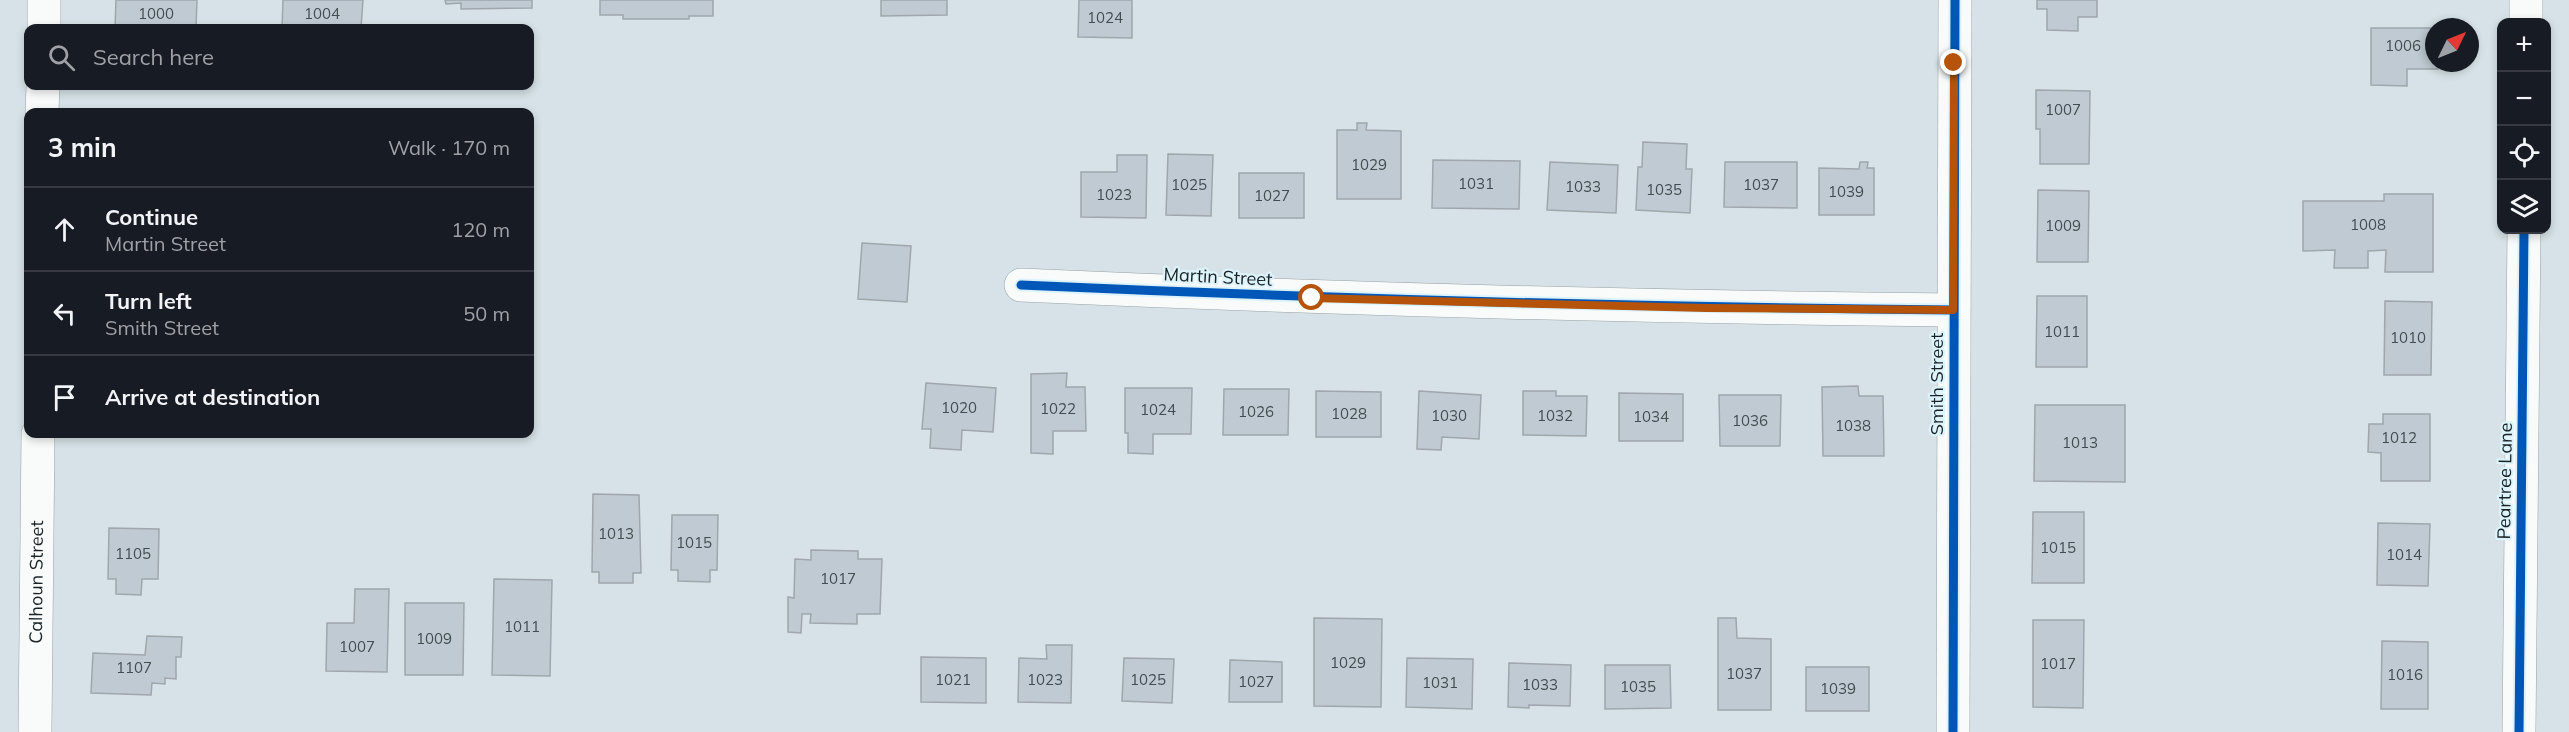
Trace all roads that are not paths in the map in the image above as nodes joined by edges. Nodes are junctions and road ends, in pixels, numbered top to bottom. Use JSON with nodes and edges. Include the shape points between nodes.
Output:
{"nodes":[{"id":1,"x":44,"y":0,"type":"edge"},
{"id":2,"x":1954,"y":0,"type":"edge"},
{"id":3,"x":2526,"y":0,"type":"edge"},
{"id":4,"x":2526,"y":18,"type":"edge"},
{"id":5,"x":44,"y":24,"type":"edge"},
{"id":6,"x":43,"y":90,"type":"edge"},
{"id":7,"x":42,"y":108,"type":"edge"},
{"id":8,"x":2524,"y":234,"type":"edge"},
{"id":9,"x":1020,"y":285,"type":"dead end"},
{"id":10,"x":1953,"y":310,"type":"junction"},
{"id":11,"x":38,"y":438,"type":"edge"},
{"id":12,"x":36,"y":732,"type":"edge"},
{"id":13,"x":1953,"y":732,"type":"edge"},
{"id":14,"x":2519,"y":732,"type":"edge"}],
"edges":[{"from":1,"to":5,"type":"street"},
{"from":2,"to":10,"type":"street","name":"Smith Street"},
{"from":3,"to":4,"type":"street"},
{"from":6,"to":7,"type":"street"},
{"from":8,"to":14,"type":"street","name":"Peartree Lane"},
{"from":9,"to":10,"type":"street","name":"Martin Street","via":[[1312,298]]},
{"from":10,"to":13,"type":"street","name":"Smith Street"},
{"from":11,"to":12,"type":"street","name":"Calhoun Street"}]}
